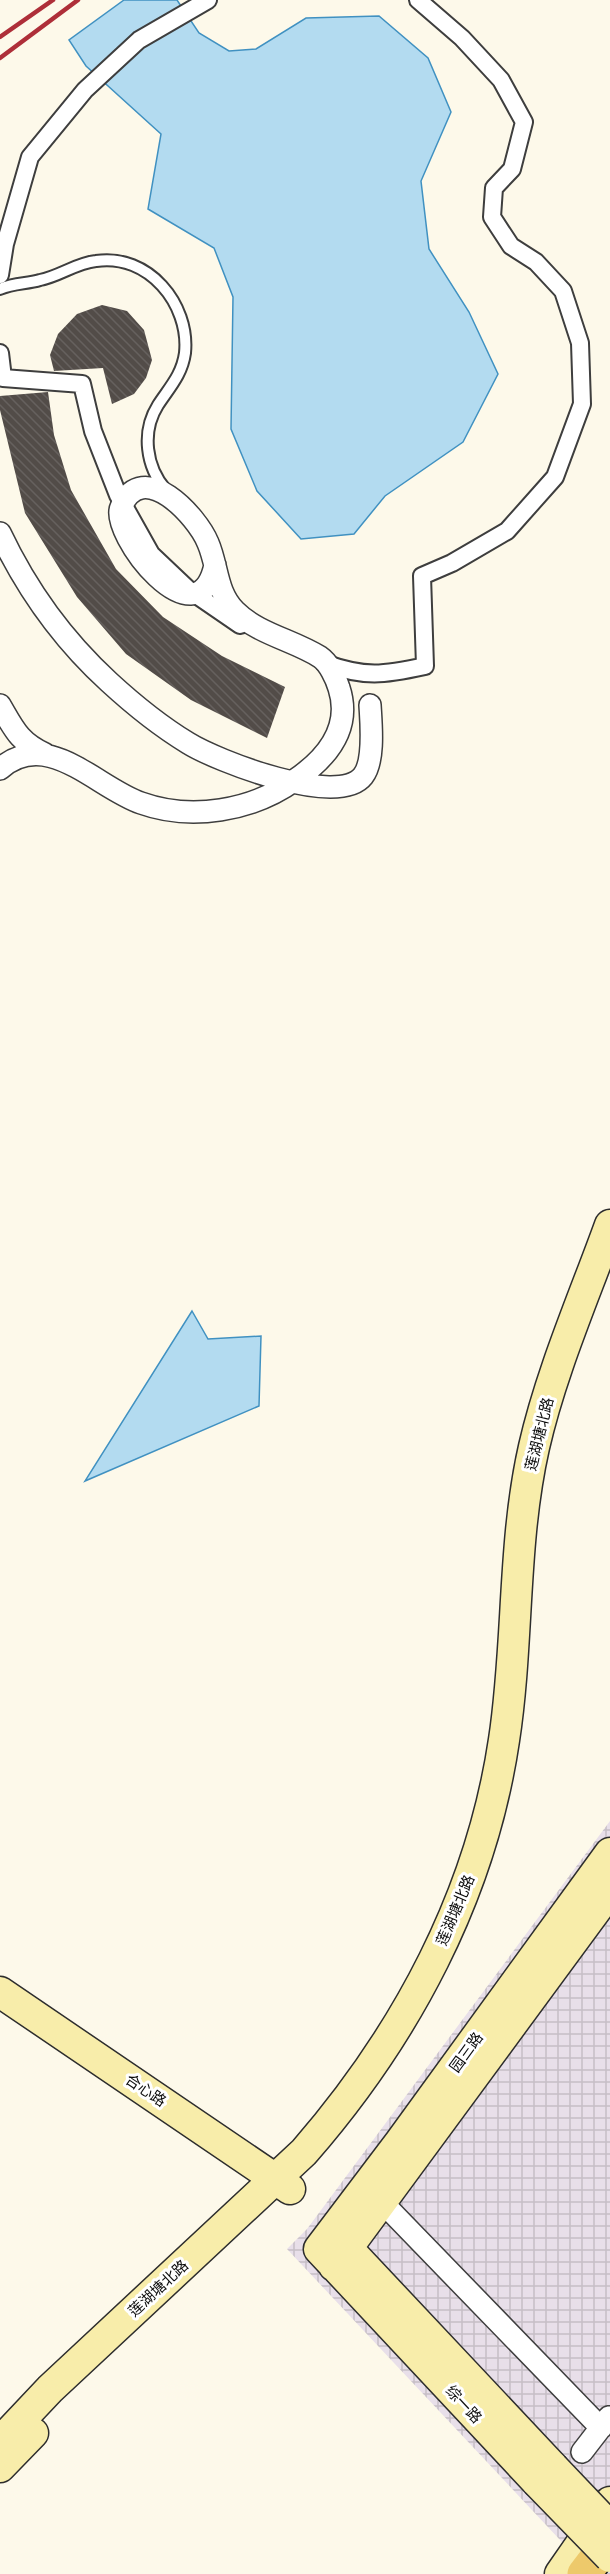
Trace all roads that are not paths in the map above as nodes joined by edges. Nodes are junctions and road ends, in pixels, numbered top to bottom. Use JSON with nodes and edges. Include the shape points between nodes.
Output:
{"nodes":[{"id":1,"x":208,"y":0,"type":"edge"},
{"id":2,"x":418,"y":0,"type":"edge"},
{"id":3,"x":0,"y":275,"type":"edge"},
{"id":4,"x":0,"y":289,"type":"edge"},
{"id":5,"x":0,"y":353,"type":"edge"},
{"id":6,"x":150,"y":460,"type":"junction"},
{"id":7,"x":129,"y":498,"type":"junction"},
{"id":8,"x":175,"y":499,"type":"junction"},
{"id":9,"x":0,"y":533,"type":"edge"},
{"id":10,"x":215,"y":565,"type":"junction"},
{"id":11,"x":197,"y":592,"type":"junction"},
{"id":12,"x":225,"y":599,"type":"junction"},
{"id":13,"x":326,"y":664,"type":"junction"},
{"id":14,"x":0,"y":705,"type":"edge"},
{"id":15,"x":369,"y":705,"type":"dead end"},
{"id":16,"x":48,"y":756,"type":"junction"},
{"id":17,"x":0,"y":769,"type":"edge"},
{"id":18,"x":294,"y":782,"type":"junction"},
{"id":19,"x":317,"y":788,"type":"junction"},
{"id":20,"x":270,"y":795,"type":"junction"},
{"id":21,"x":610,"y":1225,"type":"edge"},
{"id":22,"x":610,"y":1276,"type":"edge"},
{"id":23,"x":610,"y":1853,"type":"edge"},
{"id":24,"x":610,"y":1891,"type":"edge"},
{"id":25,"x":0,"y":1992,"type":"edge"},
{"id":26,"x":0,"y":2016,"type":"edge"},
{"id":27,"x":276,"y":2191,"type":"junction"},
{"id":28,"x":382,"y":2202,"type":"junction"},
{"id":29,"x":333,"y":2248,"type":"junction"},
{"id":30,"x":605,"y":2422,"type":"edge"},
{"id":31,"x":0,"y":2442,"type":"edge"},
{"id":32,"x":582,"y":2452,"type":"dead end"},
{"id":33,"x":0,"y":2467,"type":"edge"},
{"id":34,"x":545,"y":2475,"type":"junction"},
{"id":35,"x":610,"y":2502,"type":"edge"},
{"id":36,"x":610,"y":2527,"type":"edge"},
{"id":37,"x":610,"y":2540,"type":"edge"},
{"id":38,"x":610,"y":2557,"type":"edge"},
{"id":39,"x":560,"y":2574,"type":"edge"},
{"id":40,"x":584,"y":2574,"type":"edge"}],
"edges":[{"from":1,"to":3,"type":"street","via":[[139,40],[85,90],[30,158]]},
{"from":2,"to":13,"type":"street","via":[[501,80],[524,122],[512,169],[494,188],[492,217],[511,246],[536,262],[563,291],[580,343],[582,404],[555,477],[507,531],[422,576],[425,666],[384,675],[346,671]]},
{"from":4,"to":6,"type":"lane","via":[[107,260],[138,267],[165,288],[182,319],[184,355],[178,376],[152,416]]},
{"from":5,"to":7,"type":"street","via":[[3,378],[82,384],[93,431]]},
{"from":6,"to":7,"type":"lane","via":[[146,475]]},
{"from":6,"to":8,"type":"lane","via":[[156,477]]},
{"from":7,"to":8,"type":"street","via":[[152,488]]},
{"from":7,"to":11,"type":"street","via":[[119,515],[125,533],[154,573],[172,590],[182,594]]},
{"from":8,"to":10,"type":"street","via":[[202,530]]},
{"from":9,"to":18,"type":"street","via":[[33,594],[61,631],[132,702],[190,744],[244,769]]},
{"from":10,"to":11,"type":"street","via":[[207,585]]},
{"from":10,"to":12,"type":"street"},
{"from":11,"to":12,"type":"street","via":[[213,592]]},
{"from":11,"to":13,"type":"street","via":[[243,626]]},
{"from":12,"to":13,"type":"street","via":[[247,621]]},
{"from":13,"to":18,"type":"street","via":[[342,696],[340,730],[328,753]]},
{"from":14,"to":16,"type":"street","via":[[24,743]]},
{"from":15,"to":19,"type":"street","via":[[370,747],[365,775],[348,785]]},
{"from":16,"to":17,"type":"street","via":[[19,756]]},
{"from":16,"to":20,"type":"street","via":[[74,766],[139,803],[173,811],[209,812]]},
{"from":18,"to":19,"type":"street"},
{"from":18,"to":20,"type":"street"},
{"from":19,"to":20,"type":"street"},
{"from":21,"to":27,"type":"main road","name":"莲湖塘北路","via":[[554,1379],[534,1447],[520,1523],[504,1739],[477,1858],[443,1941],[401,2020],[368,2072]]},
{"from":22,"to":27,"type":"main road","name":"莲湖塘北路","via":[[552,1450],[533,1575],[524,1735],[516,1789],[494,1867],[471,1928],[418,2031],[384,2082],[350,2125]]},
{"from":23,"to":29,"type":"main road","name":"园三路","via":[[400,2142]]},
{"from":24,"to":28,"type":"main road","name":"园三路"},
{"from":25,"to":27,"type":"main road","name":"合心路"},
{"from":26,"to":27,"type":"main road","name":"合心路"},
{"from":27,"to":31,"type":"main road","name":"莲湖塘北路","via":[[50,2389]]},
{"from":27,"to":33,"type":"main road","name":"莲湖塘北路"},
{"from":28,"to":29,"type":"main road","name":"园三路"},
{"from":28,"to":30,"type":"street"},
{"from":29,"to":34,"type":"main road","name":"综一路"},
{"from":30,"to":32,"type":"street"},
{"from":34,"to":36,"type":"main road","name":"综一路","bridge":true},
{"from":34,"to":38,"type":"main road","name":"综一路","bridge":true},
{"from":35,"to":39,"type":"main road"},
{"from":37,"to":40,"type":"main road"}]}
